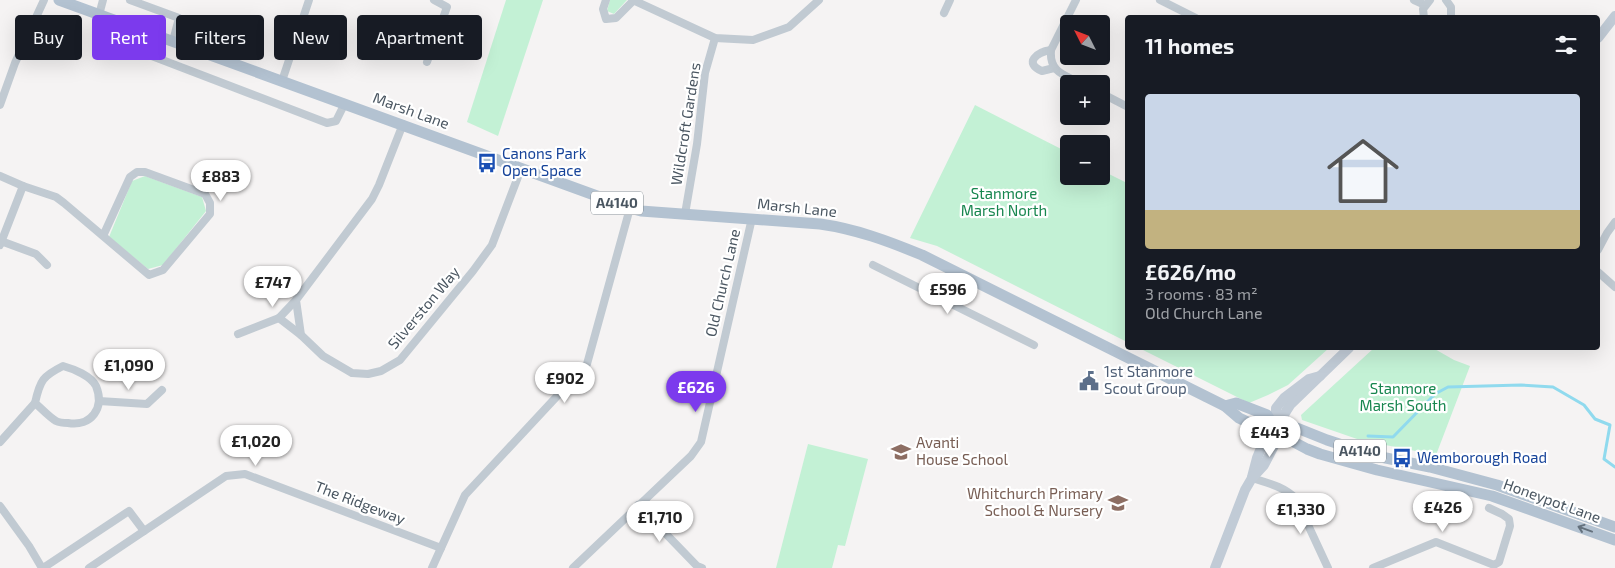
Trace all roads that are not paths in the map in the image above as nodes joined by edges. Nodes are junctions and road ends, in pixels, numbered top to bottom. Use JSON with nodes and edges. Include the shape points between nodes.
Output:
{"nodes":[{"id":1,"x":44,"y":0,"type":"edge"},
{"id":2,"x":59,"y":0,"type":"edge"},
{"id":3,"x":103,"y":0,"type":"edge"},
{"id":4,"x":130,"y":0,"type":"edge"},
{"id":5,"x":309,"y":0,"type":"edge"},
{"id":6,"x":434,"y":0,"type":"edge"},
{"id":7,"x":606,"y":0,"type":"edge"},
{"id":8,"x":633,"y":0,"type":"edge"},
{"id":9,"x":819,"y":0,"type":"edge"},
{"id":10,"x":950,"y":0,"type":"edge"},
{"id":11,"x":1076,"y":0,"type":"edge"},
{"id":12,"x":1160,"y":0,"type":"edge"},
{"id":13,"x":1414,"y":0,"type":"edge"},
{"id":14,"x":1446,"y":0,"type":"edge"},
{"id":15,"x":1427,"y":3,"type":"edge"},
{"id":16,"x":944,"y":13,"type":"dead end"},
{"id":17,"x":99,"y":15,"type":"joint"},
{"id":18,"x":1190,"y":15,"type":"edge"},
{"id":19,"x":1424,"y":15,"type":"edge"},
{"id":20,"x":1451,"y":15,"type":"edge"},
{"id":21,"x":1615,"y":16,"type":"edge"},
{"id":22,"x":1600,"y":35,"type":"edge"},
{"id":23,"x":166,"y":38,"type":"edge"},
{"id":24,"x":716,"y":38,"type":"junction"},
{"id":25,"x":174,"y":41,"type":"junction"},
{"id":26,"x":1051,"y":50,"type":"junction"},
{"id":27,"x":162,"y":60,"type":"edge"},
{"id":28,"x":427,"y":62,"type":"dead end"},
{"id":29,"x":1054,"y":68,"type":"junction"},
{"id":30,"x":1065,"y":75,"type":"edge"},
{"id":31,"x":282,"y":81,"type":"junction"},
{"id":32,"x":1110,"y":97,"type":"edge"},
{"id":33,"x":345,"y":103,"type":"junction"},
{"id":34,"x":0,"y":105,"type":"edge"},
{"id":35,"x":1125,"y":105,"type":"edge"},
{"id":36,"x":403,"y":124,"type":"junction"},
{"id":37,"x":521,"y":169,"type":"junction"},
{"id":38,"x":0,"y":176,"type":"edge"},
{"id":39,"x":23,"y":186,"type":"junction"},
{"id":40,"x":630,"y":208,"type":"junction"},
{"id":41,"x":685,"y":214,"type":"junction"},
{"id":42,"x":752,"y":218,"type":"junction"},
{"id":43,"x":1615,"y":222,"type":"edge"},
{"id":44,"x":103,"y":236,"type":"junction"},
{"id":45,"x":1,"y":243,"type":"edge"},
{"id":46,"x":1600,"y":246,"type":"edge"},
{"id":47,"x":48,"y":265,"type":"dead end"},
{"id":48,"x":873,"y":265,"type":"dead end"},
{"id":49,"x":1600,"y":274,"type":"edge"},
{"id":50,"x":966,"y":276,"type":"junction"},
{"id":51,"x":1615,"y":287,"type":"edge"},
{"id":52,"x":296,"y":300,"type":"junction"},
{"id":53,"x":950,"y":303,"type":"junction"},
{"id":54,"x":279,"y":318,"type":"junction"},
{"id":55,"x":238,"y":334,"type":"dead end"},
{"id":56,"x":301,"y":335,"type":"junction"},
{"id":57,"x":1034,"y":345,"type":"dead end"},
{"id":58,"x":1348,"y":350,"type":"edge"},
{"id":59,"x":162,"y":390,"type":"dead end"},
{"id":60,"x":99,"y":401,"type":"junction"},
{"id":61,"x":35,"y":403,"type":"junction"},
{"id":62,"x":1275,"y":429,"type":"junction"},
{"id":63,"x":0,"y":442,"type":"edge"},
{"id":64,"x":1252,"y":478,"type":"junction"},
{"id":65,"x":638,"y":505,"type":"junction"},
{"id":66,"x":0,"y":506,"type":"edge"},
{"id":67,"x":1489,"y":508,"type":"dead end"},
{"id":68,"x":1615,"y":527,"type":"edge"},
{"id":69,"x":144,"y":531,"type":"junction"},
{"id":70,"x":1615,"y":540,"type":"edge"},
{"id":71,"x":441,"y":548,"type":"junction"},
{"id":72,"x":42,"y":568,"type":"edge"},
{"id":73,"x":89,"y":568,"type":"edge"},
{"id":74,"x":432,"y":568,"type":"edge"},
{"id":75,"x":573,"y":568,"type":"edge"},
{"id":76,"x":702,"y":568,"type":"edge"},
{"id":77,"x":1215,"y":568,"type":"edge"},
{"id":78,"x":1328,"y":568,"type":"edge"},
{"id":79,"x":1373,"y":568,"type":"edge"}],
"edges":[{"from":1,"to":34,"type":"street"},
{"from":2,"to":17,"type":"main road","name":"Marsh Lane","number":"A4140"},
{"from":3,"to":17,"type":"street"},
{"from":4,"to":25,"type":"street","via":[[179,18]]},
{"from":5,"to":31,"type":"street"},
{"from":6,"to":28,"type":"street","via":[[447,7]]},
{"from":7,"to":8,"type":"street","via":[[603,9],[606,19],[616,18]]},
{"from":8,"to":24,"type":"street"},
{"from":9,"to":24,"type":"street","via":[[789,27],[752,40]]},
{"from":10,"to":16,"type":"street"},
{"from":11,"to":26,"type":"street"},
{"from":12,"to":18,"type":"street"},
{"from":13,"to":15,"type":"street"},
{"from":14,"to":20,"type":"street","via":[[1451,7]]},
{"from":15,"to":19,"type":"street"},
{"from":21,"to":22,"type":"street"},
{"from":23,"to":25,"type":"main road","name":"Marsh Lane","number":"A4140"},
{"from":24,"to":41,"type":"street","name":"Wildcroft Gardens","via":[[705,74]]},
{"from":25,"to":31,"type":"main road","name":"Marsh Lane","number":"A4140"},
{"from":26,"to":29,"type":"street"},
{"from":26,"to":29,"type":"street","via":[[1037,54],[1034,62],[1042,72]]},
{"from":27,"to":33,"type":"street","via":[[327,123],[336,121]]},
{"from":29,"to":30,"type":"street"},
{"from":31,"to":33,"type":"main road","name":"Marsh Lane","number":"A4140"},
{"from":32,"to":35,"type":"street"},
{"from":33,"to":36,"type":"main road","name":"Marsh Lane","number":"A4140"},
{"from":36,"to":37,"type":"main road","name":"Marsh Lane","number":"A4140"},
{"from":36,"to":52,"type":"street","via":[[372,199]]},
{"from":37,"to":40,"type":"main road","name":"Marsh Lane","number":"A4140"},
{"from":37,"to":56,"type":"street","name":"Silverston Way","via":[[492,245],[400,360],[381,371],[352,373],[323,356]]},
{"from":38,"to":39,"type":"street"},
{"from":39,"to":44,"type":"street","via":[[64,202]]},
{"from":39,"to":45,"type":"street"},
{"from":40,"to":41,"type":"main road","name":"Marsh Lane","number":"A4140"},
{"from":40,"to":71,"type":"street","via":[[587,364],[465,495]]},
{"from":41,"to":42,"type":"main road","name":"Marsh Lane","number":"A4140"},
{"from":42,"to":50,"type":"main road","name":"Marsh Lane","number":"A4140","via":[[856,231],[892,242]]},
{"from":42,"to":65,"type":"street","name":"Old Church Lane","via":[[701,442],[691,456]]},
{"from":43,"to":46,"type":"street"},
{"from":44,"to":44,"type":"street","via":[[149,275],[163,270],[210,214],[210,203],[205,194],[137,172],[130,177]]},
{"from":45,"to":47,"type":"street","via":[[36,254]]},
{"from":48,"to":53,"type":"street"},
{"from":49,"to":51,"type":"street"},
{"from":50,"to":53,"type":"street"},
{"from":50,"to":62,"type":"main road","name":"Marsh Lane","number":"A4140","via":[[1225,406],[1258,427]]},
{"from":52,"to":54,"type":"street"},
{"from":52,"to":56,"type":"street"},
{"from":53,"to":57,"type":"street"},
{"from":54,"to":55,"type":"street"},
{"from":54,"to":56,"type":"street","name":"Silverston Way"},
{"from":58,"to":62,"type":"street","via":[[1290,405]]},
{"from":59,"to":60,"type":"street","via":[[147,404]]},
{"from":60,"to":61,"type":"street","via":[[97,410],[88,421],[72,424],[57,422]]},
{"from":60,"to":61,"type":"street","via":[[95,385],[78,371],[64,366],[46,374]]},
{"from":61,"to":63,"type":"street"},
{"from":62,"to":64,"type":"street","via":[[1266,436]]},
{"from":62,"to":68,"type":"main road","name":"Honeypot Lane","number":"A4140","via":[[1297,428],[1376,456],[1497,485]]},
{"from":70,"to":62,"type":"main road","name":"Honeypot Lane","number":"A4140","one_way":true,"via":[[1492,496],[1320,454]]},
{"from":64,"to":77,"type":"street"},
{"from":64,"to":78,"type":"street","via":[[1285,489],[1296,499]]},
{"from":65,"to":75,"type":"street","name":"Old Church Lane"},
{"from":65,"to":76,"type":"street"},
{"from":66,"to":72,"type":"street"},
{"from":67,"to":79,"type":"street","via":[[1509,519],[1510,526],[1499,562],[1494,564],[1436,542]]},
{"from":69,"to":71,"type":"street","name":"The Ridgeway","via":[[226,476],[244,474]]},
{"from":69,"to":72,"type":"street","via":[[129,511]]},
{"from":69,"to":73,"type":"street","name":"The Ridgeway"},
{"from":71,"to":74,"type":"street"}]}
